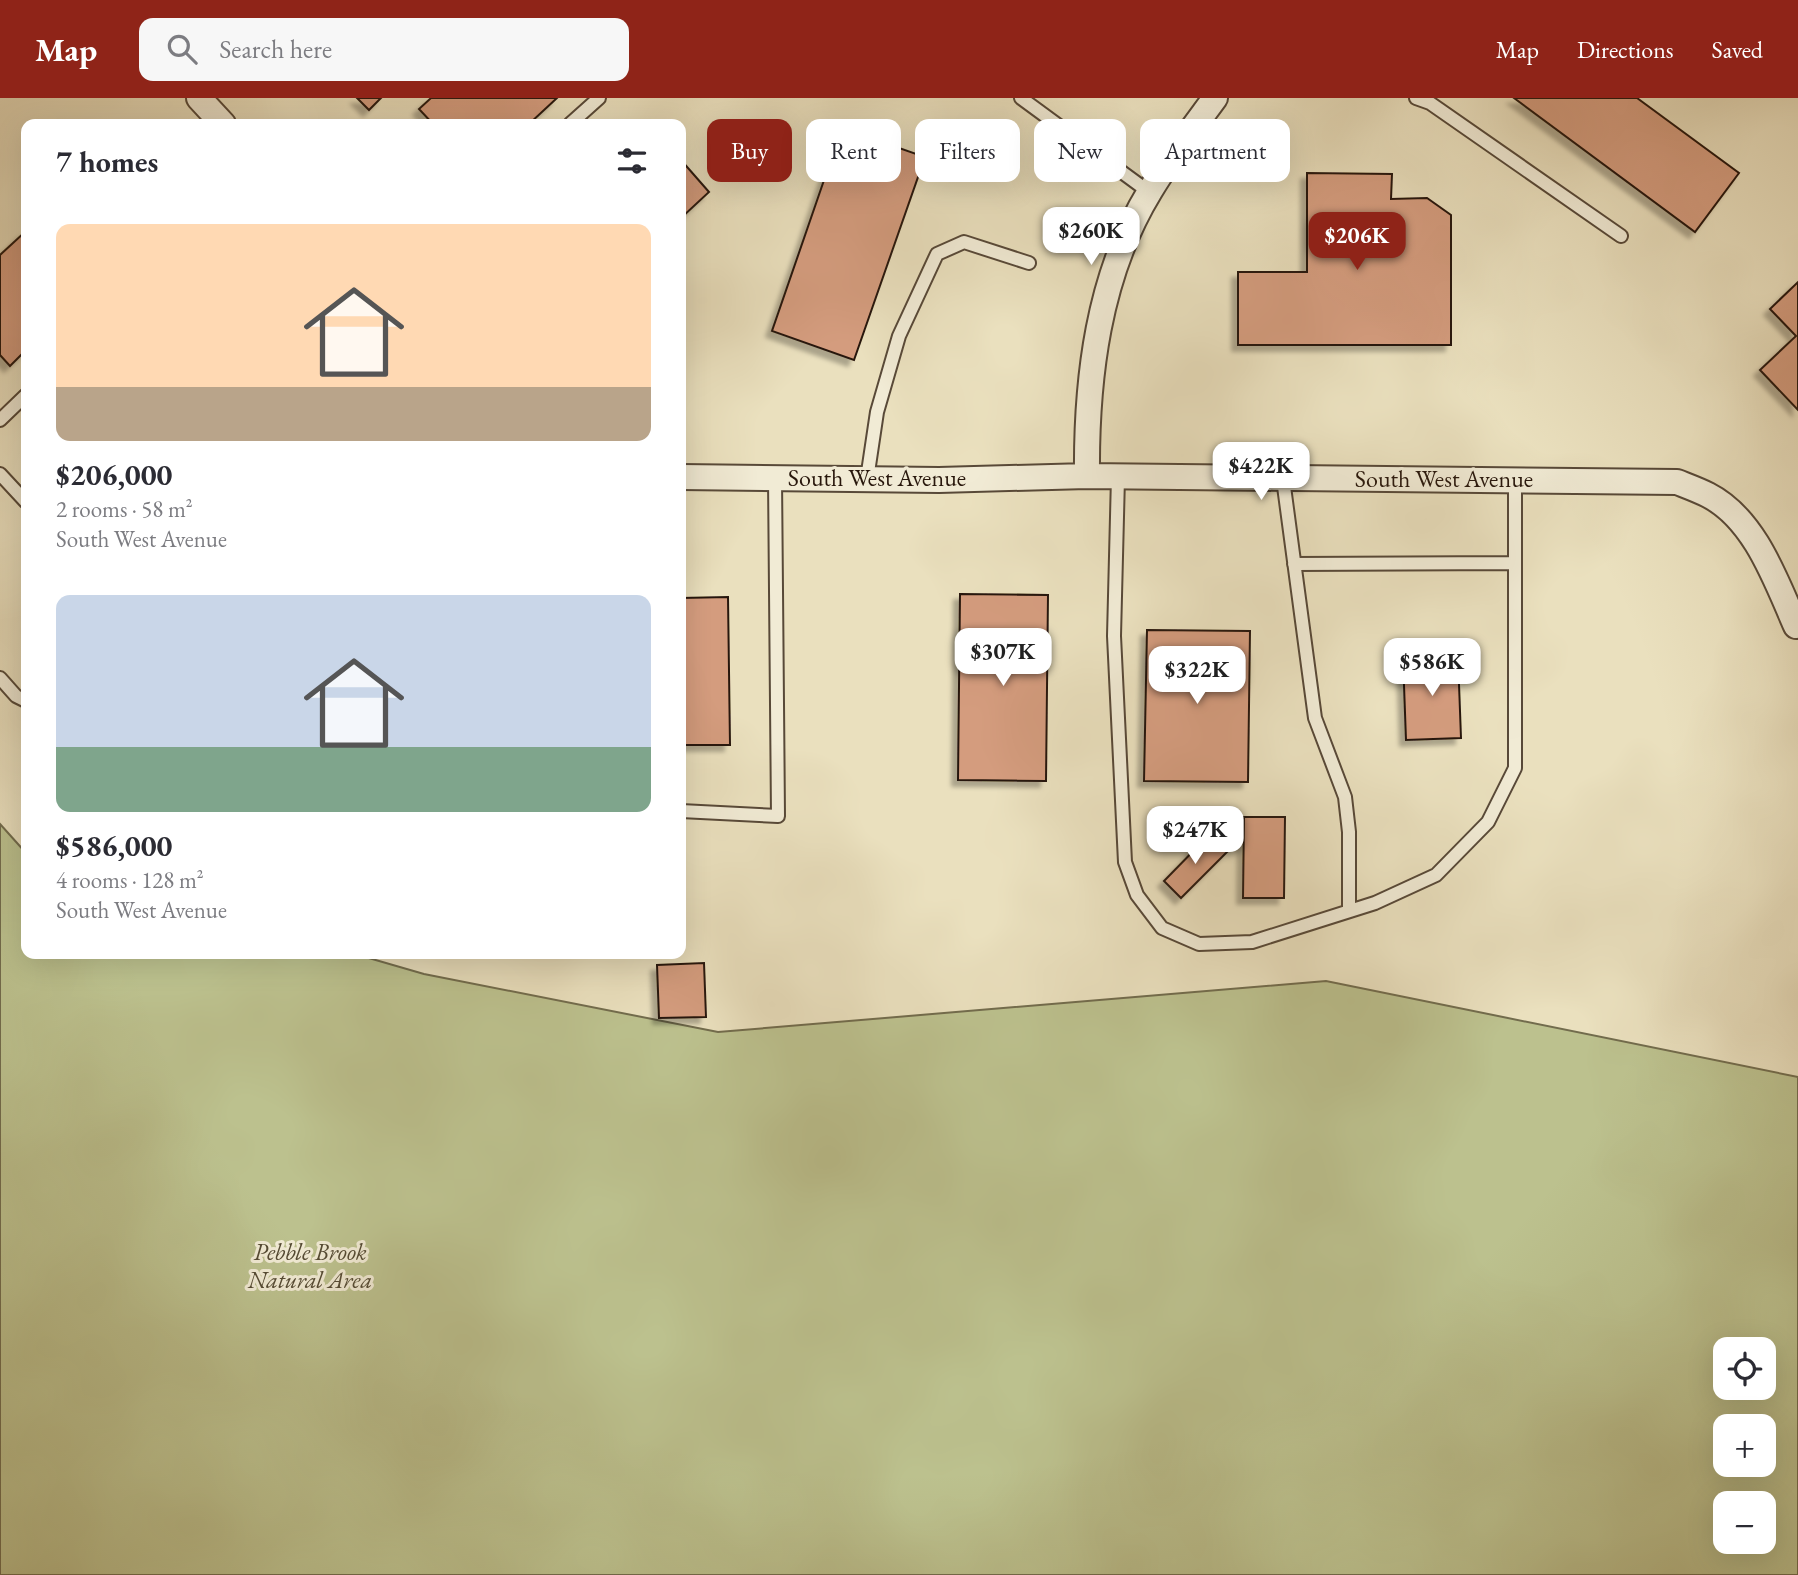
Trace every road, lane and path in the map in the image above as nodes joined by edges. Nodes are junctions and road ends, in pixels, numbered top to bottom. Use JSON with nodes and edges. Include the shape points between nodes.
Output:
{"nodes":[{"id":1,"x":199,"y":98,"type":"edge"},
{"id":2,"x":598,"y":98,"type":"edge"},
{"id":3,"x":1021,"y":98,"type":"edge"},
{"id":4,"x":1215,"y":98,"type":"edge"},
{"id":5,"x":1416,"y":98,"type":"edge"},
{"id":6,"x":218,"y":119,"type":"edge"},
{"id":7,"x":575,"y":119,"type":"edge"},
{"id":8,"x":1149,"y":192,"type":"junction"},
{"id":9,"x":1621,"y":236,"type":"dead end"},
{"id":10,"x":1029,"y":264,"type":"dead end"},
{"id":11,"x":21,"y":400,"type":"edge"},
{"id":12,"x":0,"y":420,"type":"edge"},
{"id":13,"x":0,"y":474,"type":"edge"},
{"id":14,"x":1087,"y":476,"type":"junction"},
{"id":15,"x":686,"y":477,"type":"edge"},
{"id":16,"x":1118,"y":477,"type":"junction"},
{"id":17,"x":775,"y":478,"type":"junction"},
{"id":18,"x":867,"y":479,"type":"junction"},
{"id":19,"x":1283,"y":479,"type":"junction"},
{"id":20,"x":1515,"y":479,"type":"junction"},
{"id":21,"x":21,"y":497,"type":"edge"},
{"id":22,"x":1514,"y":563,"type":"junction"},
{"id":23,"x":1294,"y":564,"type":"junction"},
{"id":24,"x":1797,"y":625,"type":"edge"},
{"id":25,"x":0,"y":678,"type":"edge"},
{"id":26,"x":21,"y":698,"type":"edge"},
{"id":27,"x":686,"y":811,"type":"edge"},
{"id":28,"x":1349,"y":911,"type":"junction"}],
"edges":[{"from":1,"to":6,"type":"street"},
{"from":2,"to":7,"type":"lane"},
{"from":3,"to":8,"type":"lane"},
{"from":4,"to":8,"type":"street"},
{"from":5,"to":9,"type":"lane","via":[[1430,103]]},
{"from":8,"to":14,"type":"street","via":[[1126,238],[1101,313],[1086,407]]},
{"from":10,"to":18,"type":"lane","via":[[964,242],[937,254],[900,336],[877,412]]},
{"from":11,"to":12,"type":"lane"},
{"from":13,"to":21,"type":"lane"},
{"from":14,"to":16,"type":"street","name":"South West Avenue"},
{"from":14,"to":18,"type":"street","name":"South West Avenue"},
{"from":15,"to":17,"type":"street","name":"South West Avenue"},
{"from":16,"to":19,"type":"street","name":"South West Avenue"},
{"from":16,"to":28,"type":"lane","via":[[1114,636],[1124,849],[1138,895],[1161,928],[1199,944],[1252,942]]},
{"from":17,"to":18,"type":"street","name":"South West Avenue"},
{"from":17,"to":27,"type":"lane","via":[[778,817]]},
{"from":19,"to":20,"type":"street","name":"South West Avenue"},
{"from":19,"to":23,"type":"lane"},
{"from":20,"to":22,"type":"lane"},
{"from":20,"to":24,"type":"street","name":"South West Avenue","via":[[1677,482],[1710,495],[1738,519],[1763,555]]},
{"from":22,"to":23,"type":"lane"},
{"from":22,"to":28,"type":"lane","via":[[1515,768],[1488,822],[1436,875]]},
{"from":23,"to":28,"type":"lane","via":[[1315,718],[1345,797]]},
{"from":25,"to":26,"type":"lane"}]}
